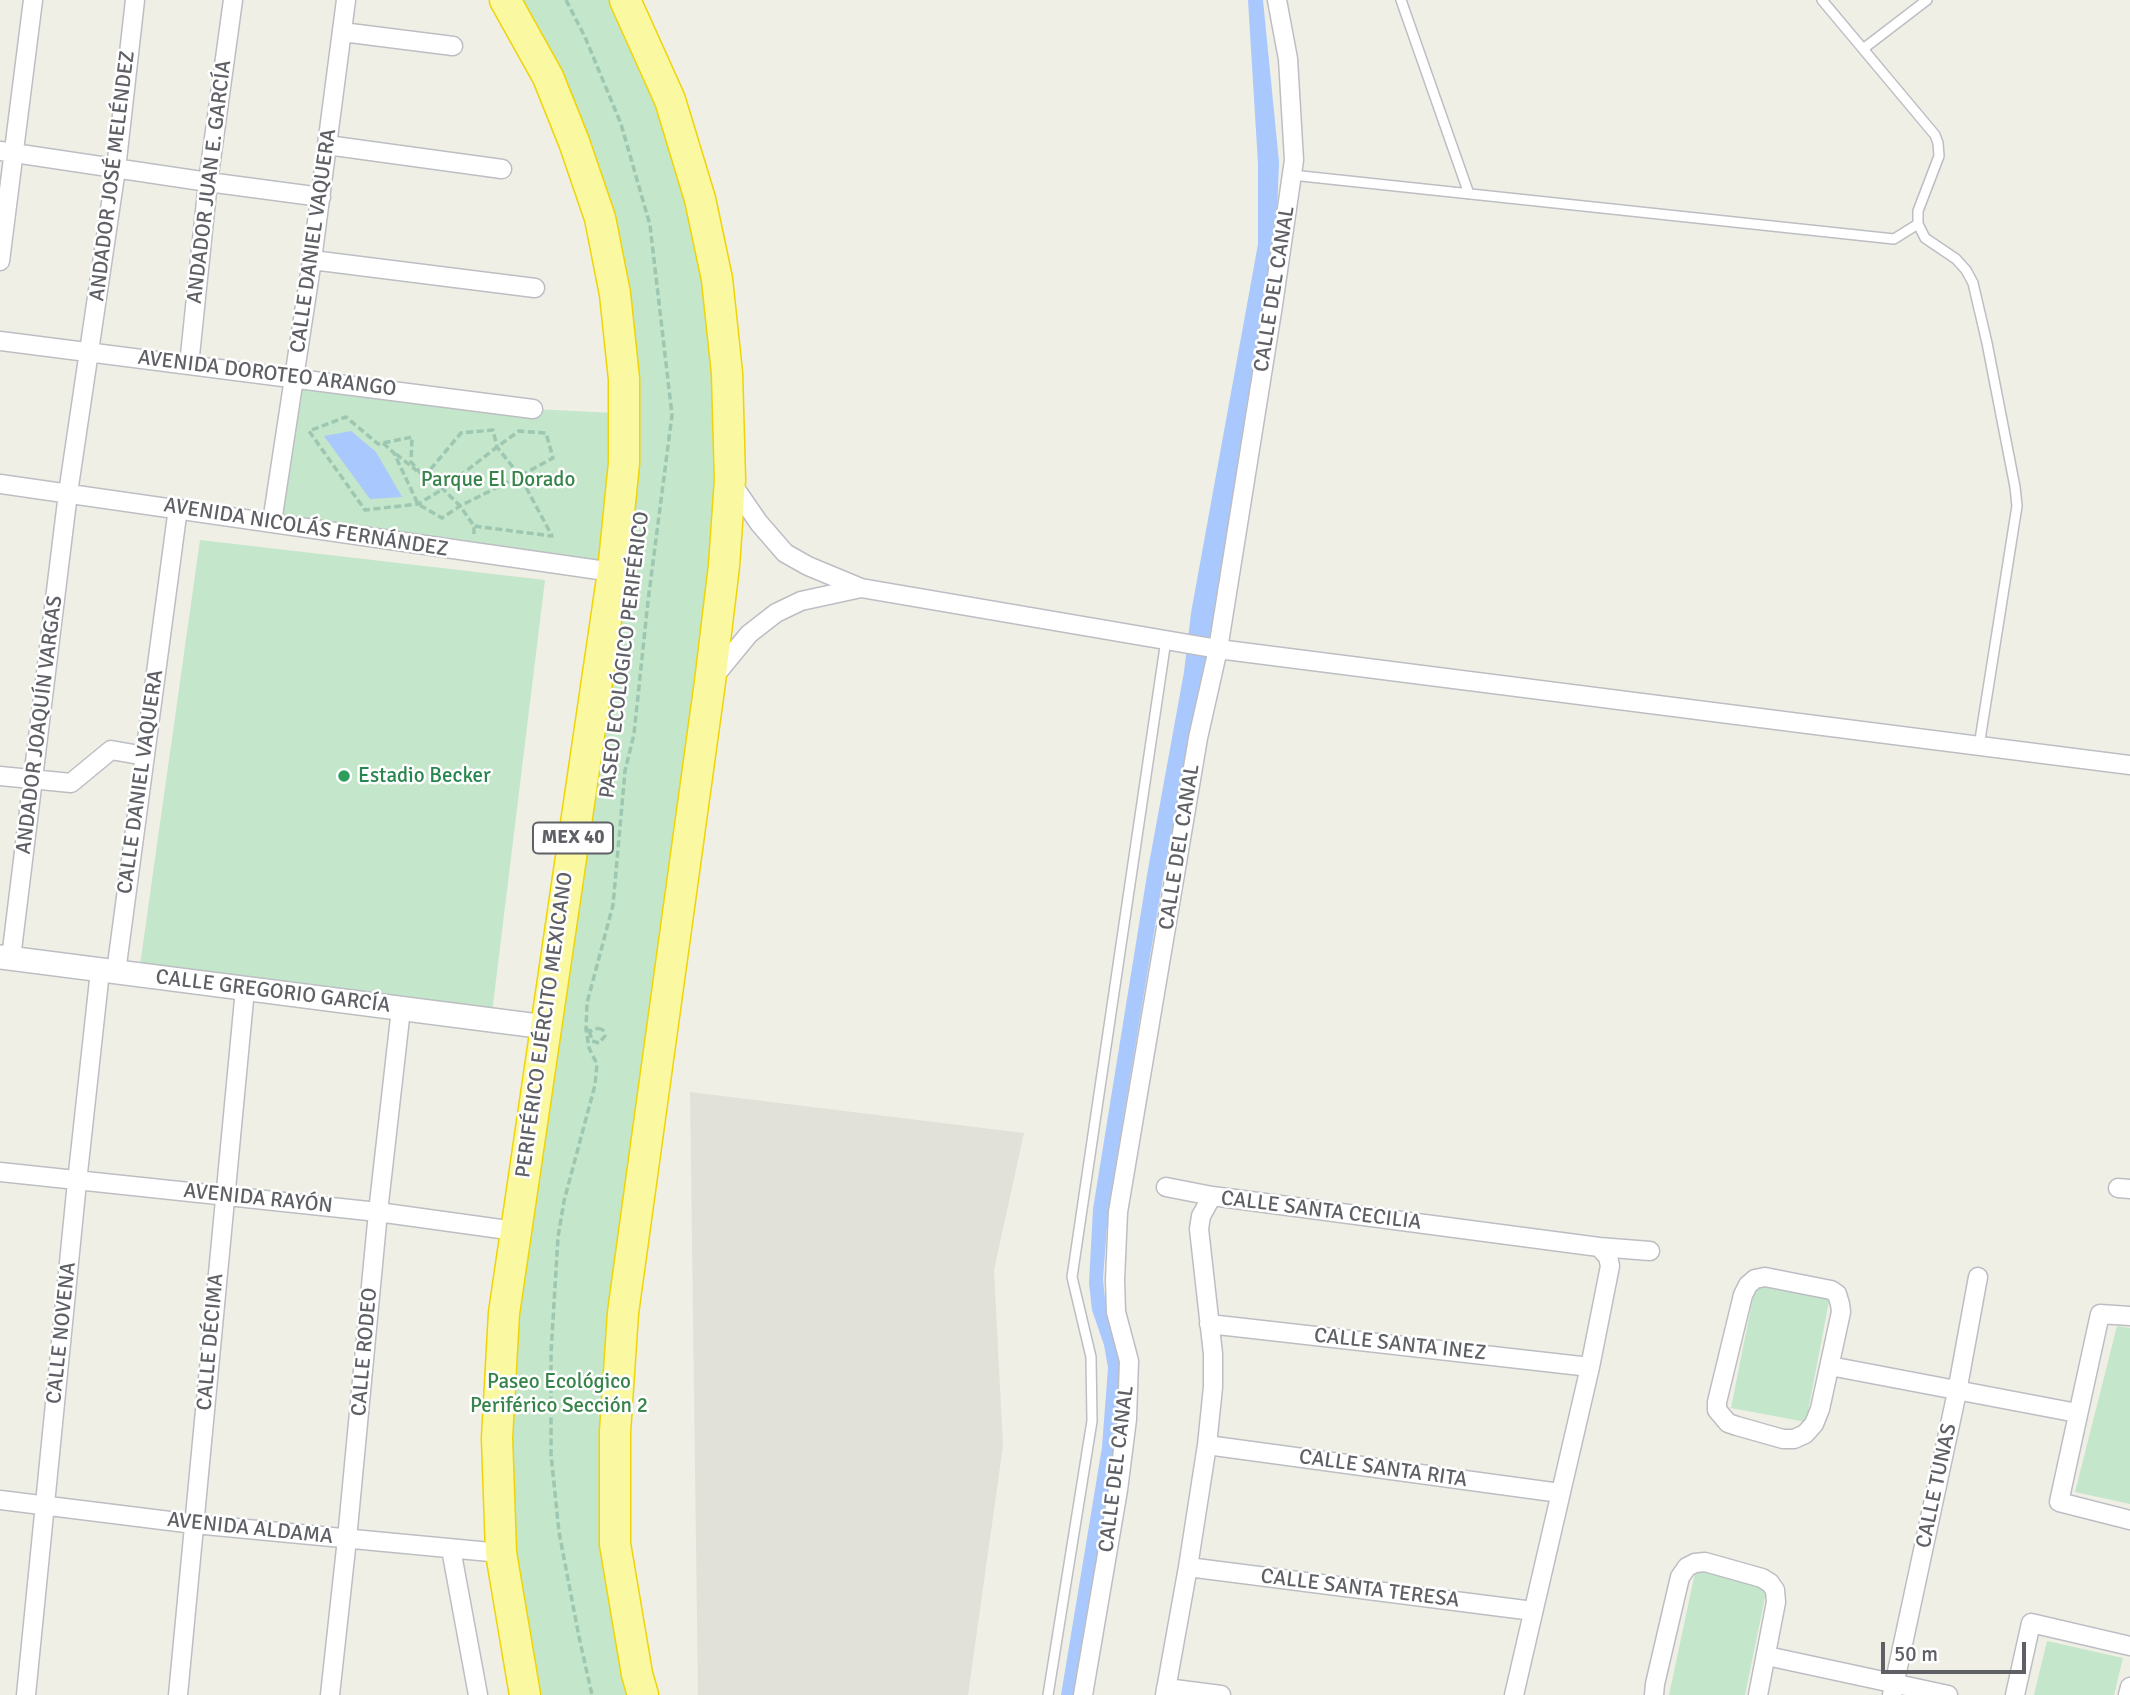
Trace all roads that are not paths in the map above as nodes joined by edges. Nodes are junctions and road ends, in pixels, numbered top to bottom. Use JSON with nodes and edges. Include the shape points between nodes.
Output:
{"nodes":[{"id":1,"x":33,"y":0,"type":"edge"},
{"id":2,"x":135,"y":0,"type":"edge"},
{"id":3,"x":233,"y":0,"type":"edge"},
{"id":4,"x":346,"y":0,"type":"edge"},
{"id":5,"x":505,"y":0,"type":"edge"},
{"id":6,"x":625,"y":0,"type":"edge"},
{"id":7,"x":1276,"y":0,"type":"edge"},
{"id":8,"x":1401,"y":0,"type":"edge"},
{"id":9,"x":1822,"y":0,"type":"edge"},
{"id":10,"x":1927,"y":0,"type":"edge"},
{"id":11,"x":342,"y":32,"type":"junction"},
{"id":12,"x":453,"y":46,"type":"dead end"},
{"id":13,"x":1863,"y":49,"type":"junction"},
{"id":14,"x":327,"y":145,"type":"junction"},
{"id":15,"x":7,"y":152,"type":"edge"},
{"id":16,"x":116,"y":169,"type":"junction"},
{"id":17,"x":502,"y":169,"type":"dead end"},
{"id":18,"x":1292,"y":175,"type":"junction"},
{"id":19,"x":208,"y":182,"type":"junction"},
{"id":20,"x":1469,"y":194,"type":"junction"},
{"id":21,"x":321,"y":197,"type":"junction"},
{"id":22,"x":1918,"y":224,"type":"junction"},
{"id":23,"x":312,"y":260,"type":"junction"},
{"id":24,"x":0,"y":261,"type":"edge"},
{"id":25,"x":535,"y":288,"type":"dead end"},
{"id":26,"x":0,"y":341,"type":"edge"},
{"id":27,"x":89,"y":352,"type":"junction"},
{"id":28,"x":189,"y":365,"type":"junction"},
{"id":29,"x":296,"y":377,"type":"junction"},
{"id":30,"x":533,"y":409,"type":"dead end"},
{"id":31,"x":730,"y":481,"type":"junction"},
{"id":32,"x":0,"y":484,"type":"edge"},
{"id":33,"x":68,"y":493,"type":"junction"},
{"id":34,"x":178,"y":508,"type":"junction"},
{"id":35,"x":272,"y":522,"type":"junction"},
{"id":36,"x":613,"y":572,"type":"junction"},
{"id":37,"x":861,"y":588,"type":"junction"},
{"id":38,"x":1166,"y":640,"type":"junction"},
{"id":39,"x":1218,"y":649,"type":"junction"},
{"id":40,"x":710,"y":682,"type":"junction"},
{"id":41,"x":1979,"y":746,"type":"junction"},
{"id":42,"x":145,"y":756,"type":"junction"},
{"id":43,"x":2130,"y":765,"type":"edge"},
{"id":44,"x":0,"y":776,"type":"edge"},
{"id":45,"x":33,"y":780,"type":"junction"},
{"id":46,"x":6,"y":958,"type":"edge"},
{"id":47,"x":108,"y":971,"type":"junction"},
{"id":48,"x":245,"y":989,"type":"junction"},
{"id":49,"x":401,"y":1009,"type":"junction"},
{"id":50,"x":546,"y":1027,"type":"junction"},
{"id":51,"x":0,"y":1172,"type":"edge"},
{"id":52,"x":77,"y":1182,"type":"junction"},
{"id":53,"x":1166,"y":1187,"type":"dead end"},
{"id":54,"x":224,"y":1195,"type":"junction"},
{"id":55,"x":1212,"y":1196,"type":"junction"},
{"id":56,"x":378,"y":1212,"type":"junction"},
{"id":57,"x":515,"y":1231,"type":"junction"},
{"id":58,"x":1599,"y":1247,"type":"junction"},
{"id":59,"x":1650,"y":1251,"type":"dead end"},
{"id":60,"x":1978,"y":1277,"type":"dead end"},
{"id":61,"x":2130,"y":1316,"type":"edge"},
{"id":62,"x":1209,"y":1324,"type":"junction"},
{"id":63,"x":1830,"y":1366,"type":"junction"},
{"id":64,"x":1590,"y":1367,"type":"junction"},
{"id":65,"x":1957,"y":1392,"type":"junction"},
{"id":66,"x":2077,"y":1413,"type":"junction"},
{"id":67,"x":1207,"y":1445,"type":"junction"},
{"id":68,"x":1560,"y":1493,"type":"junction"},
{"id":69,"x":0,"y":1500,"type":"edge"},
{"id":70,"x":45,"y":1506,"type":"junction"},
{"id":71,"x":2130,"y":1520,"type":"edge"},
{"id":72,"x":194,"y":1524,"type":"junction"},
{"id":73,"x":347,"y":1538,"type":"junction"},
{"id":74,"x":451,"y":1549,"type":"junction"},
{"id":75,"x":501,"y":1553,"type":"junction"},
{"id":76,"x":1188,"y":1567,"type":"junction"},
{"id":77,"x":1532,"y":1611,"type":"junction"},
{"id":78,"x":2130,"y":1646,"type":"edge"},
{"id":79,"x":1767,"y":1656,"type":"junction"},
{"id":80,"x":2130,"y":1687,"type":"edge"},
{"id":81,"x":1893,"y":1689,"type":"edge"},
{"id":82,"x":1165,"y":1691,"type":"edge"},
{"id":83,"x":26,"y":1695,"type":"edge"},
{"id":84,"x":178,"y":1695,"type":"edge"},
{"id":85,"x":330,"y":1695,"type":"edge"},
{"id":86,"x":478,"y":1695,"type":"edge"},
{"id":87,"x":525,"y":1695,"type":"edge"},
{"id":88,"x":643,"y":1695,"type":"edge"},
{"id":89,"x":1048,"y":1695,"type":"edge"},
{"id":90,"x":1083,"y":1695,"type":"edge"},
{"id":91,"x":1221,"y":1695,"type":"edge"},
{"id":92,"x":1514,"y":1695,"type":"edge"},
{"id":93,"x":1654,"y":1695,"type":"edge"},
{"id":94,"x":1758,"y":1695,"type":"edge"},
{"id":95,"x":1948,"y":1695,"type":"edge"},
{"id":96,"x":2015,"y":1695,"type":"edge"},
{"id":97,"x":2128,"y":1695,"type":"edge"}],
"edges":[{"from":1,"to":15,"type":"street"},
{"from":2,"to":16,"type":"street","name":"ANDADOR JOSÉ MELÉNDEZ"},
{"from":3,"to":19,"type":"street","name":"ANDADOR JUAN E. GARCÍA"},
{"from":4,"to":11,"type":"street","name":"CALLE DANIEL VAQUERA"},
{"from":5,"to":36,"type":"highway","name":"PERIFÉRICO EJÉRCITO MEXICANO","number":"MEX 40","via":[[548,77],[575,142],[600,218],[612,281],[624,379],[624,463]]},
{"from":6,"to":31,"type":"highway","via":[[670,100],[700,199],[717,279],[727,373]]},
{"from":7,"to":18,"type":"street","name":"CALLE DEL CANAL","via":[[1288,59]]},
{"from":8,"to":20,"type":"lane"},
{"from":9,"to":13,"type":"lane"},
{"from":10,"to":13,"type":"lane"},
{"from":11,"to":12,"type":"street"},
{"from":11,"to":14,"type":"street","name":"CALLE DANIEL VAQUERA"},
{"from":13,"to":22,"type":"lane","via":[[1928,124],[1938,143],[1939,156],[1918,211]]},
{"from":14,"to":17,"type":"street"},
{"from":14,"to":21,"type":"street","name":"CALLE DANIEL VAQUERA"},
{"from":15,"to":16,"type":"street"},
{"from":15,"to":24,"type":"street"},
{"from":16,"to":19,"type":"street"},
{"from":16,"to":27,"type":"street","name":"ANDADOR JOSÉ MELÉNDEZ"},
{"from":18,"to":20,"type":"lane"},
{"from":18,"to":39,"type":"street","name":"CALLE DEL CANAL"},
{"from":19,"to":21,"type":"street"},
{"from":19,"to":28,"type":"street","name":"ANDADOR JUAN E. GARCÍA"},
{"from":20,"to":22,"type":"lane","via":[[1894,239]]},
{"from":21,"to":23,"type":"street","name":"CALLE DANIEL VAQUERA"},
{"from":22,"to":41,"type":"lane","via":[[1925,237],[1956,259],[1973,283],[2015,487],[2017,506]]},
{"from":23,"to":25,"type":"street"},
{"from":23,"to":29,"type":"street","name":"CALLE DANIEL VAQUERA"},
{"from":26,"to":27,"type":"street","name":"AVENIDA DOROTEO ARANGO"},
{"from":27,"to":28,"type":"street","name":"AVENIDA DOROTEO ARANGO"},
{"from":27,"to":33,"type":"street","name":"ANDADOR JOSÉ MELÉNDEZ"},
{"from":28,"to":29,"type":"street","name":"AVENIDA DOROTEO ARANGO"},
{"from":29,"to":30,"type":"street","name":"AVENIDA DOROTEO ARANGO"},
{"from":29,"to":35,"type":"street","name":"CALLE DANIEL VAQUERA"},
{"from":31,"to":37,"type":"street","via":[[785,553]]},
{"from":31,"to":40,"type":"highway"},
{"from":32,"to":33,"type":"street","name":"AVENIDA NICOLÁS FERNÁNDEZ"},
{"from":33,"to":34,"type":"street","name":"AVENIDA NICOLÁS FERNÁNDEZ"},
{"from":33,"to":45,"type":"street","name":"ANDADOR JOAQUÍN VARGAS"},
{"from":34,"to":35,"type":"street","name":"AVENIDA NICOLÁS FERNÁNDEZ"},
{"from":34,"to":42,"type":"street","name":"CALLE DANIEL VAQUERA"},
{"from":35,"to":36,"type":"street","name":"AVENIDA NICOLÁS FERNÁNDEZ"},
{"from":36,"to":50,"type":"highway","name":"PERIFÉRICO EJÉRCITO MEXICANO","number":"MEX 40"},
{"from":37,"to":38,"type":"street"},
{"from":37,"to":40,"type":"street","via":[[801,601],[776,613],[749,634]]},
{"from":38,"to":39,"type":"street"},
{"from":38,"to":89,"type":"lane","via":[[1072,1277],[1091,1357],[1092,1421]]},
{"from":39,"to":41,"type":"street"},
{"from":39,"to":90,"type":"street","name":"CALLE DEL CANAL","via":[[1198,738],[1118,1212],[1116,1312],[1129,1361],[1127,1419]]},
{"from":40,"to":88,"type":"highway","via":[[623,1313],[615,1432],[615,1544]]},
{"from":41,"to":43,"type":"street"},
{"from":42,"to":45,"type":"street","via":[[111,750],[71,783]]},
{"from":42,"to":47,"type":"street","name":"CALLE DANIEL VAQUERA"},
{"from":44,"to":45,"type":"street"},
{"from":45,"to":46,"type":"street","name":"ANDADOR JOAQUÍN VARGAS"},
{"from":46,"to":47,"type":"street","name":"CALLE GREGORIO GARCÍA"},
{"from":47,"to":48,"type":"street","name":"CALLE GREGORIO GARCÍA"},
{"from":47,"to":52,"type":"street","name":"CALLE NOVENA"},
{"from":48,"to":49,"type":"street","name":"CALLE GREGORIO GARCÍA"},
{"from":48,"to":54,"type":"street","name":"CALLE DÉCIMA"},
{"from":49,"to":50,"type":"street","name":"CALLE GREGORIO GARCÍA"},
{"from":49,"to":56,"type":"street","name":"CALLE RODEO"},
{"from":50,"to":57,"type":"highway","name":"PERIFÉRICO EJÉRCITO MEXICANO","number":"MEX 40"},
{"from":51,"to":52,"type":"street","name":"AVENIDA RAYÓN"},
{"from":52,"to":54,"type":"street","name":"AVENIDA RAYÓN"},
{"from":52,"to":70,"type":"street","name":"CALLE NOVENA"},
{"from":53,"to":55,"type":"street"},
{"from":54,"to":56,"type":"street","name":"AVENIDA RAYÓN"},
{"from":54,"to":72,"type":"street","name":"CALLE DÉCIMA"},
{"from":55,"to":58,"type":"street","name":"CALLE SANTA CECILIA"},
{"from":55,"to":62,"type":"street","name":"CALLE SANTA CECILIA","via":[[1199,1229]]},
{"from":56,"to":57,"type":"street","name":"AVENIDA RAYÓN"},
{"from":56,"to":73,"type":"street","name":"CALLE RODEO"},
{"from":57,"to":75,"type":"highway","name":"PERIFÉRICO EJÉRCITO MEXICANO","number":"MEX 40","via":[[504,1313],[497,1438]]},
{"from":58,"to":59,"type":"street","name":"CALLE SANTA CECILIA"},
{"from":58,"to":64,"type":"street","via":[[1610,1266]]},
{"from":60,"to":65,"type":"street","name":"CALLE TUNAS"},
{"from":61,"to":66,"type":"street","via":[[2100,1314]]},
{"from":62,"to":64,"type":"street","name":"CALLE SANTA INEZ"},
{"from":62,"to":67,"type":"street","name":"CALLE SANTA CECILIA","via":[[1213,1387]]},
{"from":63,"to":63,"type":"street","via":[[1841,1312],[1837,1294],[1820,1287],[1755,1279],[1743,1295],[1717,1410],[1728,1423],[1794,1439],[1814,1424]]},
{"from":63,"to":65,"type":"street"},
{"from":64,"to":68,"type":"street"},
{"from":65,"to":66,"type":"street"},
{"from":65,"to":81,"type":"street","name":"CALLE TUNAS"},
{"from":66,"to":71,"type":"street","via":[[2059,1502]]},
{"from":67,"to":68,"type":"street","name":"CALLE SANTA RITA"},
{"from":67,"to":76,"type":"street","name":"CALLE SANTA CECILIA"},
{"from":68,"to":77,"type":"street"},
{"from":69,"to":70,"type":"street","name":"AVENIDA ALDAMA"},
{"from":70,"to":72,"type":"street","name":"AVENIDA ALDAMA"},
{"from":70,"to":83,"type":"street","name":"CALLE NOVENA"},
{"from":72,"to":73,"type":"street","name":"AVENIDA ALDAMA"},
{"from":72,"to":84,"type":"street","name":"CALLE DÉCIMA"},
{"from":73,"to":74,"type":"street","name":"AVENIDA ALDAMA"},
{"from":73,"to":85,"type":"street","name":"CALLE RODEO"},
{"from":74,"to":75,"type":"street","name":"AVENIDA ALDAMA"},
{"from":74,"to":86,"type":"street"},
{"from":75,"to":87,"type":"highway","name":"PERIFÉRICO EJÉRCITO MEXICANO","number":"MEX 40"},
{"from":76,"to":77,"type":"street","name":"CALLE SANTA TERESA"},
{"from":76,"to":82,"type":"street","name":"CALLE SANTA CECILIA"},
{"from":77,"to":92,"type":"street"},
{"from":78,"to":96,"type":"street","via":[[2031,1623]]},
{"from":79,"to":81,"type":"street"},
{"from":79,"to":93,"type":"street","via":[[1776,1602],[1770,1583],[1705,1562],[1695,1563],[1687,1567],[1677,1588]]},
{"from":79,"to":94,"type":"street"},
{"from":80,"to":97,"type":"street"},
{"from":81,"to":95,"type":"street"},
{"from":82,"to":91,"type":"street"}]}
